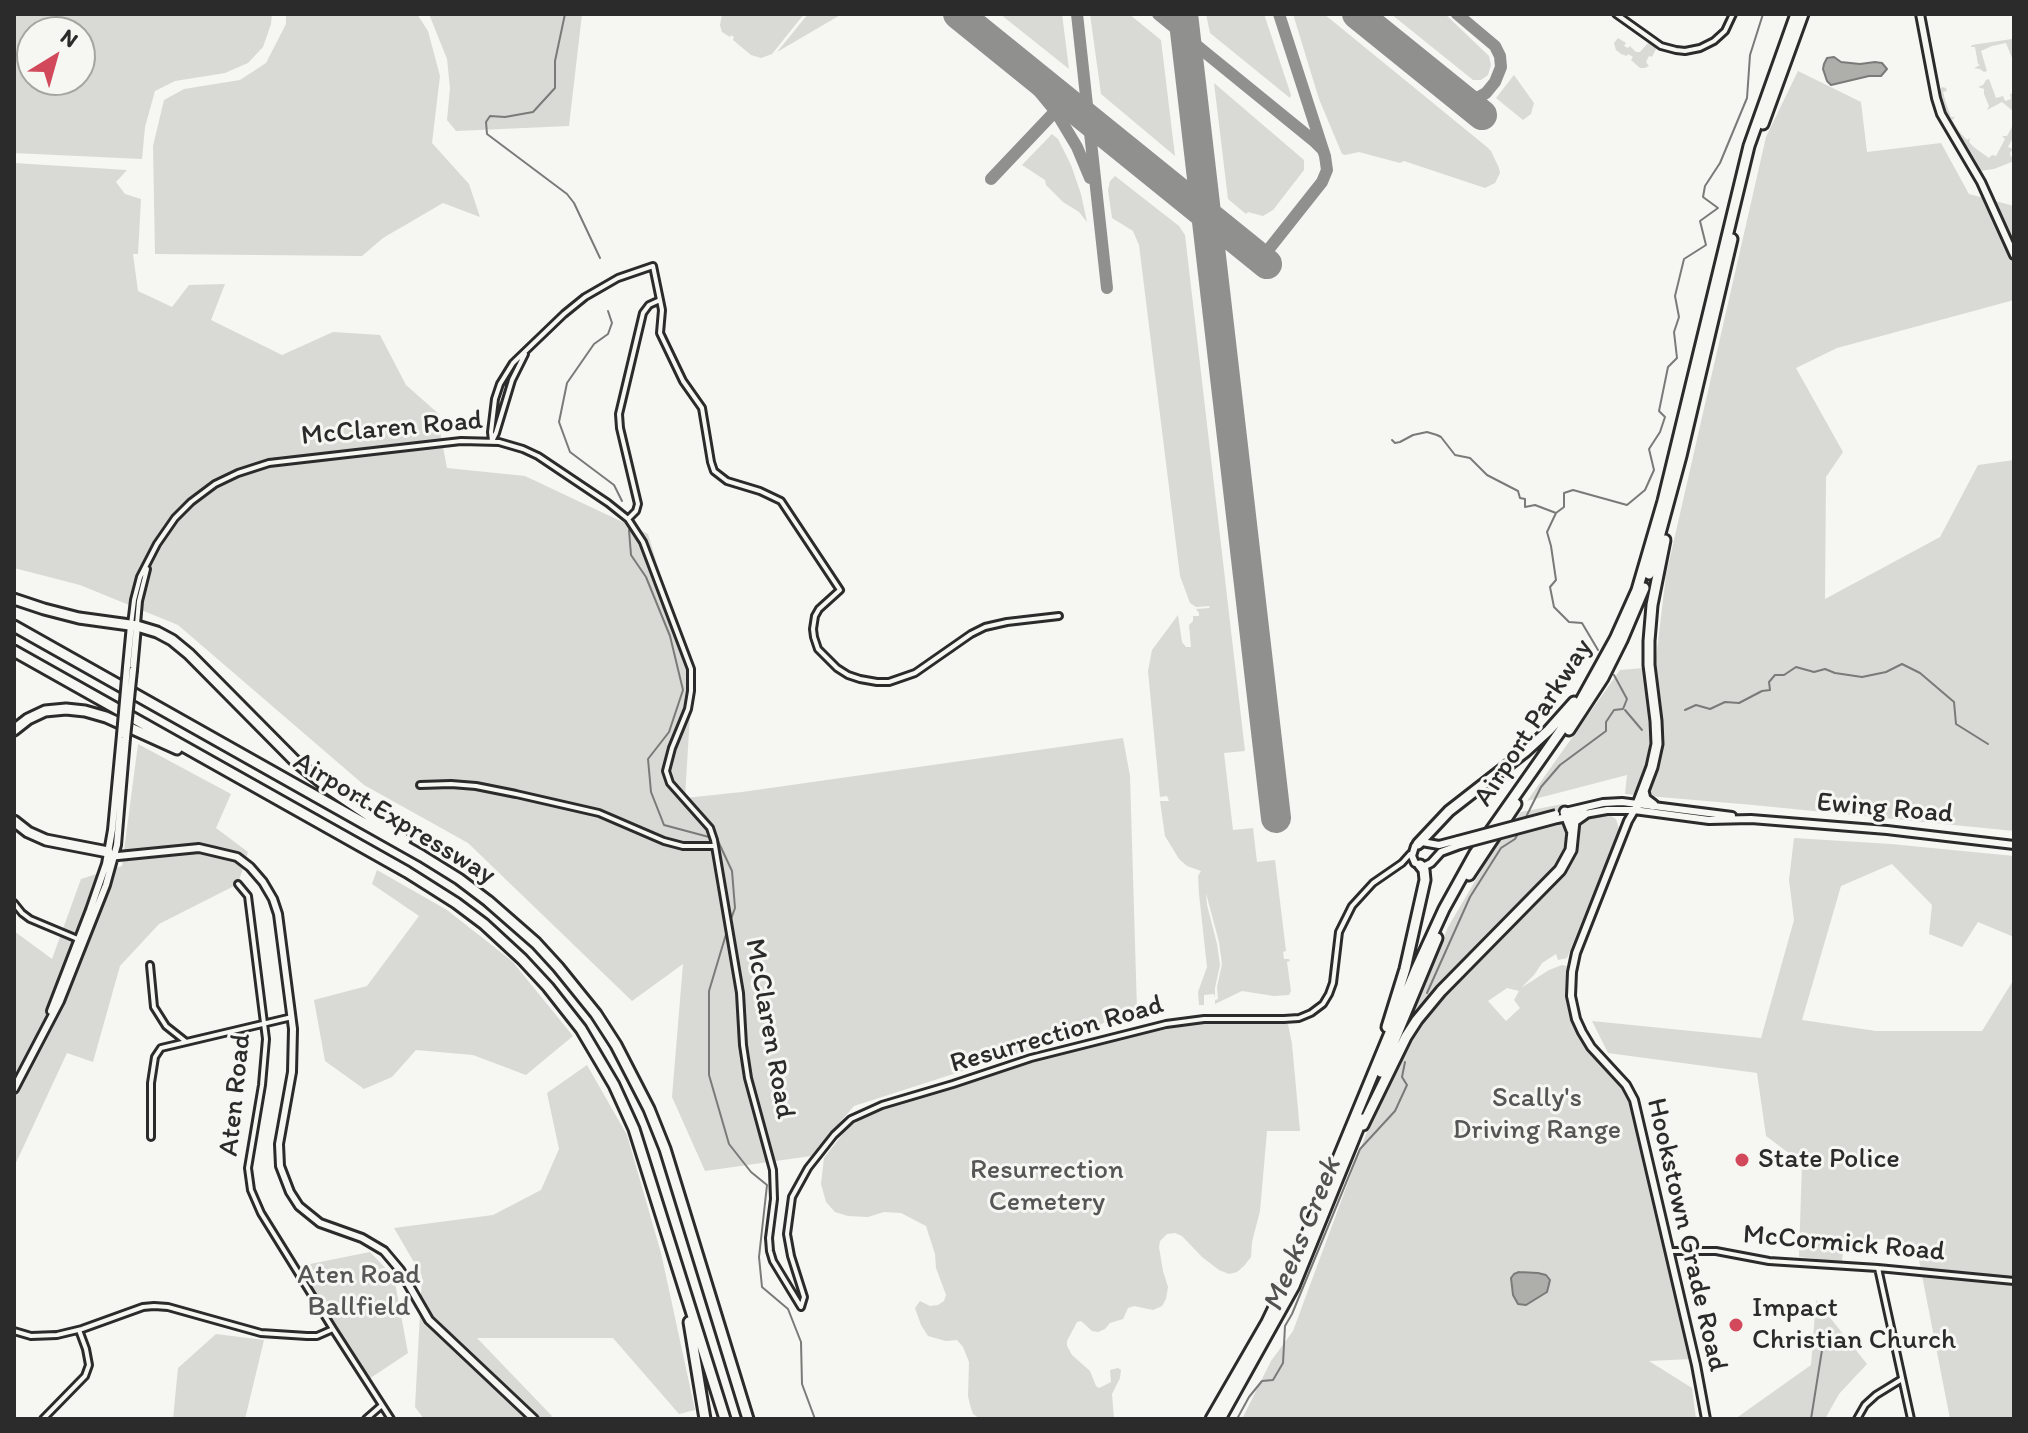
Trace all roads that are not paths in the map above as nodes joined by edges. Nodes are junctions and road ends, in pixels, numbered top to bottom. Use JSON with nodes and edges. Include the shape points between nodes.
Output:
{"nodes":[{"id":1,"x":1616,"y":14,"type":"edge"},
{"id":2,"x":1733,"y":14,"type":"edge"},
{"id":3,"x":1796,"y":14,"type":"edge"},
{"id":4,"x":1803,"y":14,"type":"edge"},
{"id":5,"x":1920,"y":14,"type":"edge"},
{"id":6,"x":2014,"y":255,"type":"edge"},
{"id":7,"x":660,"y":300,"type":"junction"},
{"id":8,"x":526,"y":351,"type":"junction"},
{"id":9,"x":492,"y":441,"type":"junction"},
{"id":10,"x":1681,"y":456,"type":"junction"},
{"id":11,"x":628,"y":519,"type":"junction"},
{"id":12,"x":14,"y":599,"type":"edge"},
{"id":13,"x":1059,"y":616,"type":"dead end"},
{"id":14,"x":14,"y":626,"type":"edge"},
{"id":15,"x":134,"y":626,"type":"junction"},
{"id":16,"x":14,"y":651,"type":"edge"},
{"id":17,"x":1605,"y":656,"type":"junction"},
{"id":18,"x":14,"y":730,"type":"edge"},
{"id":19,"x":420,"y":785,"type":"dead end"},
{"id":20,"x":1643,"y":791,"type":"junction"},
{"id":21,"x":1653,"y":805,"type":"junction"},
{"id":22,"x":1636,"y":807,"type":"junction"},
{"id":23,"x":1584,"y":814,"type":"junction"},
{"id":24,"x":1561,"y":815,"type":"junction"},
{"id":25,"x":1751,"y":819,"type":"junction"},
{"id":26,"x":14,"y":821,"type":"edge"},
{"id":27,"x":14,"y":827,"type":"edge"},
{"id":28,"x":1572,"y":830,"type":"junction"},
{"id":29,"x":1459,"y":842,"type":"junction"},
{"id":30,"x":1418,"y":844,"type":"junction"},
{"id":31,"x":2014,"y":845,"type":"edge"},
{"id":32,"x":715,"y":846,"type":"junction"},
{"id":33,"x":1411,"y":852,"type":"junction"},
{"id":34,"x":110,"y":855,"type":"junction"},
{"id":35,"x":1418,"y":864,"type":"junction"},
{"id":36,"x":1397,"y":866,"type":"junction"},
{"id":37,"x":407,"y":872,"type":"junction"},
{"id":38,"x":238,"y":884,"type":"dead end"},
{"id":39,"x":14,"y":903,"type":"edge"},
{"id":40,"x":82,"y":940,"type":"junction"},
{"id":41,"x":536,"y":943,"type":"junction"},
{"id":42,"x":150,"y":965,"type":"dead end"},
{"id":43,"x":292,"y":1017,"type":"junction"},
{"id":44,"x":264,"y":1024,"type":"junction"},
{"id":45,"x":187,"y":1042,"type":"junction"},
{"id":46,"x":14,"y":1089,"type":"edge"},
{"id":47,"x":151,"y":1137,"type":"dead end"},
{"id":48,"x":1346,"y":1161,"type":"junction"},
{"id":49,"x":664,"y":1222,"type":"junction"},
{"id":50,"x":1311,"y":1225,"type":"junction"},
{"id":51,"x":1670,"y":1251,"type":"junction"},
{"id":52,"x":1878,"y":1268,"type":"junction"},
{"id":53,"x":2014,"y":1281,"type":"edge"},
{"id":54,"x":801,"y":1307,"type":"joint"},
{"id":55,"x":333,"y":1329,"type":"junction"},
{"id":56,"x":79,"y":1330,"type":"junction"},
{"id":57,"x":14,"y":1331,"type":"edge"},
{"id":58,"x":1902,"y":1379,"type":"junction"},
{"id":59,"x":382,"y":1405,"type":"junction"},
{"id":60,"x":43,"y":1419,"type":"edge"},
{"id":61,"x":366,"y":1419,"type":"edge"},
{"id":62,"x":391,"y":1419,"type":"edge"},
{"id":63,"x":534,"y":1419,"type":"edge"},
{"id":64,"x":705,"y":1419,"type":"edge"},
{"id":65,"x":725,"y":1419,"type":"edge"},
{"id":66,"x":748,"y":1419,"type":"edge"},
{"id":67,"x":1211,"y":1419,"type":"edge"},
{"id":68,"x":1222,"y":1419,"type":"edge"},
{"id":69,"x":1706,"y":1419,"type":"edge"},
{"id":70,"x":1857,"y":1419,"type":"edge"},
{"id":71,"x":1911,"y":1419,"type":"edge"}],
"edges":[{"from":1,"to":2,"type":"street","via":[[1661,45],[1685,51],[1714,41]]},
{"from":3,"to":17,"type":"highway","name":"Airport Parkway","via":[[1749,146],[1643,572]]},
{"from":4,"to":10,"type":"highway","name":"Airport Parkway","via":[[1752,158]]},
{"from":5,"to":6,"type":"street","via":[[1943,120],[1981,182]]},
{"from":7,"to":8,"type":"street","via":[[653,266],[623,276],[590,293]]},
{"from":7,"to":11,"type":"street","via":[[644,311],[620,406],[638,504]]},
{"from":7,"to":13,"type":"street","via":[[660,333],[702,408],[714,471],[781,501],[840,590],[817,612],[813,629],[818,649],[837,668],[860,679],[889,682],[921,669],[985,627]]},
{"from":8,"to":9,"type":"street"},
{"from":8,"to":9,"type":"street","via":[[500,384]]},
{"from":9,"to":11,"type":"street","name":"McClaren Road","via":[[538,456]]},
{"from":9,"to":15,"type":"street","name":"McClaren Road","via":[[275,462],[215,484],[169,526],[151,556]]},
{"from":10,"to":20,"type":"highway","via":[[1651,619],[1649,665],[1657,744]]},
{"from":10,"to":48,"type":"highway","name":"Airport Parkway","via":[[1648,576],[1622,640],[1603,678],[1457,897]]},
{"from":11,"to":32,"type":"street","name":"McClaren Road","via":[[643,542],[691,669],[688,709],[666,771],[670,783],[710,828]]},
{"from":12,"to":15,"type":"highway","via":[[79,618]]},
{"from":14,"to":41,"type":"highway","name":"Airport Expressway","via":[[422,856],[488,901]]},
{"from":15,"to":34,"type":"street","name":"McClaren Road","bridge":true,"via":[[123,785]]},
{"from":15,"to":41,"type":"highway","via":[[172,640],[294,760],[360,811],[474,884]]},
{"from":16,"to":37,"type":"highway","name":"Airport Expressway"},
{"from":17,"to":30,"type":"highway","via":[[1549,730],[1459,802]]},
{"from":17,"to":50,"type":"highway","name":"Airport Parkway","via":[[1578,706],[1451,895]]},
{"from":18,"to":37,"type":"highway","via":[[45,711],[66,709],[106,717],[150,735]]},
{"from":19,"to":32,"type":"street","via":[[503,791],[599,813],[683,846]]},
{"from":20,"to":21,"type":"highway"},
{"from":20,"to":22,"type":"highway"},
{"from":21,"to":22,"type":"street","name":"Ewing Road"},
{"from":21,"to":25,"type":"street","name":"Ewing Road"},
{"from":22,"to":23,"type":"street","name":"Ewing Road"},
{"from":22,"to":24,"type":"street","name":"Ewing Road","via":[[1603,803]]},
{"from":22,"to":25,"type":"street","name":"Ewing Road","via":[[1709,820]]},
{"from":22,"to":51,"type":"street","name":"Hookstown Grade Road","via":[[1576,953],[1571,996],[1591,1047],[1634,1100]]},
{"from":23,"to":24,"type":"street","name":"Ewing Road"},
{"from":23,"to":28,"type":"highway","via":[[1575,819]]},
{"from":24,"to":28,"type":"highway"},
{"from":24,"to":29,"type":"street","name":"Ewing Road","bridge":true},
{"from":25,"to":31,"type":"street","name":"Ewing Road"},
{"from":26,"to":34,"type":"highway","via":[[46,840]]},
{"from":27,"to":34,"type":"highway","via":[[50,846]]},
{"from":28,"to":48,"type":"highway","via":[[1571,850],[1560,870],[1417,1020]]},
{"from":29,"to":30,"type":"street","name":"Ewing Road"},
{"from":29,"to":35,"type":"street","name":"Ewing Road","via":[[1428,865]]},
{"from":30,"to":33,"type":"street"},
{"from":32,"to":54,"type":"street","name":"McClaren Road","via":[[740,993],[748,1078],[773,1170],[770,1251]]},
{"from":33,"to":35,"type":"street"},
{"from":33,"to":36,"type":"street","name":"Resurrection Road"},
{"from":34,"to":40,"type":"street","name":"McClaren Road"},
{"from":34,"to":43,"type":"street","via":[[199,848],[237,857],[250,867],[278,914]]},
{"from":35,"to":36,"type":"street","name":"Resurrection Road"},
{"from":35,"to":50,"type":"highway","via":[[1425,880],[1396,1001]]},
{"from":36,"to":54,"type":"street","name":"Resurrection Road","via":[[1373,883],[1347,915],[1339,932],[1331,989],[1311,1013],[1299,1018],[1166,1024],[1031,1058],[851,1119],[808,1168],[792,1197],[787,1234],[804,1297]]},
{"from":37,"to":49,"type":"highway","name":"Airport Expressway","via":[[484,924],[531,968],[581,1029],[634,1129]]},
{"from":38,"to":44,"type":"street","name":"Aten Road","via":[[248,896]]},
{"from":39,"to":40,"type":"street","via":[[30,919]]},
{"from":40,"to":46,"type":"street","name":"McClaren Road","via":[[60,1001]]},
{"from":41,"to":66,"type":"highway","name":"Airport Expressway","via":[[596,1014],[649,1109]]},
{"from":42,"to":45,"type":"street","via":[[154,1007]]},
{"from":43,"to":44,"type":"street"},
{"from":43,"to":63,"type":"street","via":[[293,1062],[279,1156],[290,1192],[320,1223],[386,1253],[429,1320]]},
{"from":44,"to":45,"type":"street"},
{"from":44,"to":55,"type":"street","name":"Aten Road","via":[[266,1055],[249,1183],[261,1213]]},
{"from":45,"to":47,"type":"street","via":[[157,1051]]},
{"from":48,"to":68,"type":"highway","name":"Airport Parkway","via":[[1279,1316]]},
{"from":49,"to":64,"type":"highway","via":[[685,1300]]},
{"from":49,"to":65,"type":"highway","name":"Airport Expressway"},
{"from":50,"to":67,"type":"highway","name":"Airport Parkway","via":[[1276,1305]]},
{"from":51,"to":52,"type":"street","name":"McCormick Road"},
{"from":51,"to":69,"type":"street","name":"Hookstown Grade Road"},
{"from":52,"to":53,"type":"street","name":"McCormick Road"},
{"from":52,"to":58,"type":"street"},
{"from":55,"to":56,"type":"street","via":[[317,1336],[266,1334],[154,1306]]},
{"from":55,"to":59,"type":"street","name":"Aten Road"},
{"from":56,"to":57,"type":"street","via":[[40,1337]]},
{"from":56,"to":60,"type":"street","via":[[89,1365],[85,1376]]},
{"from":58,"to":70,"type":"street","via":[[1876,1395]]},
{"from":58,"to":71,"type":"street"},
{"from":59,"to":61,"type":"street"},
{"from":59,"to":62,"type":"street","name":"Aten Road"}]}
